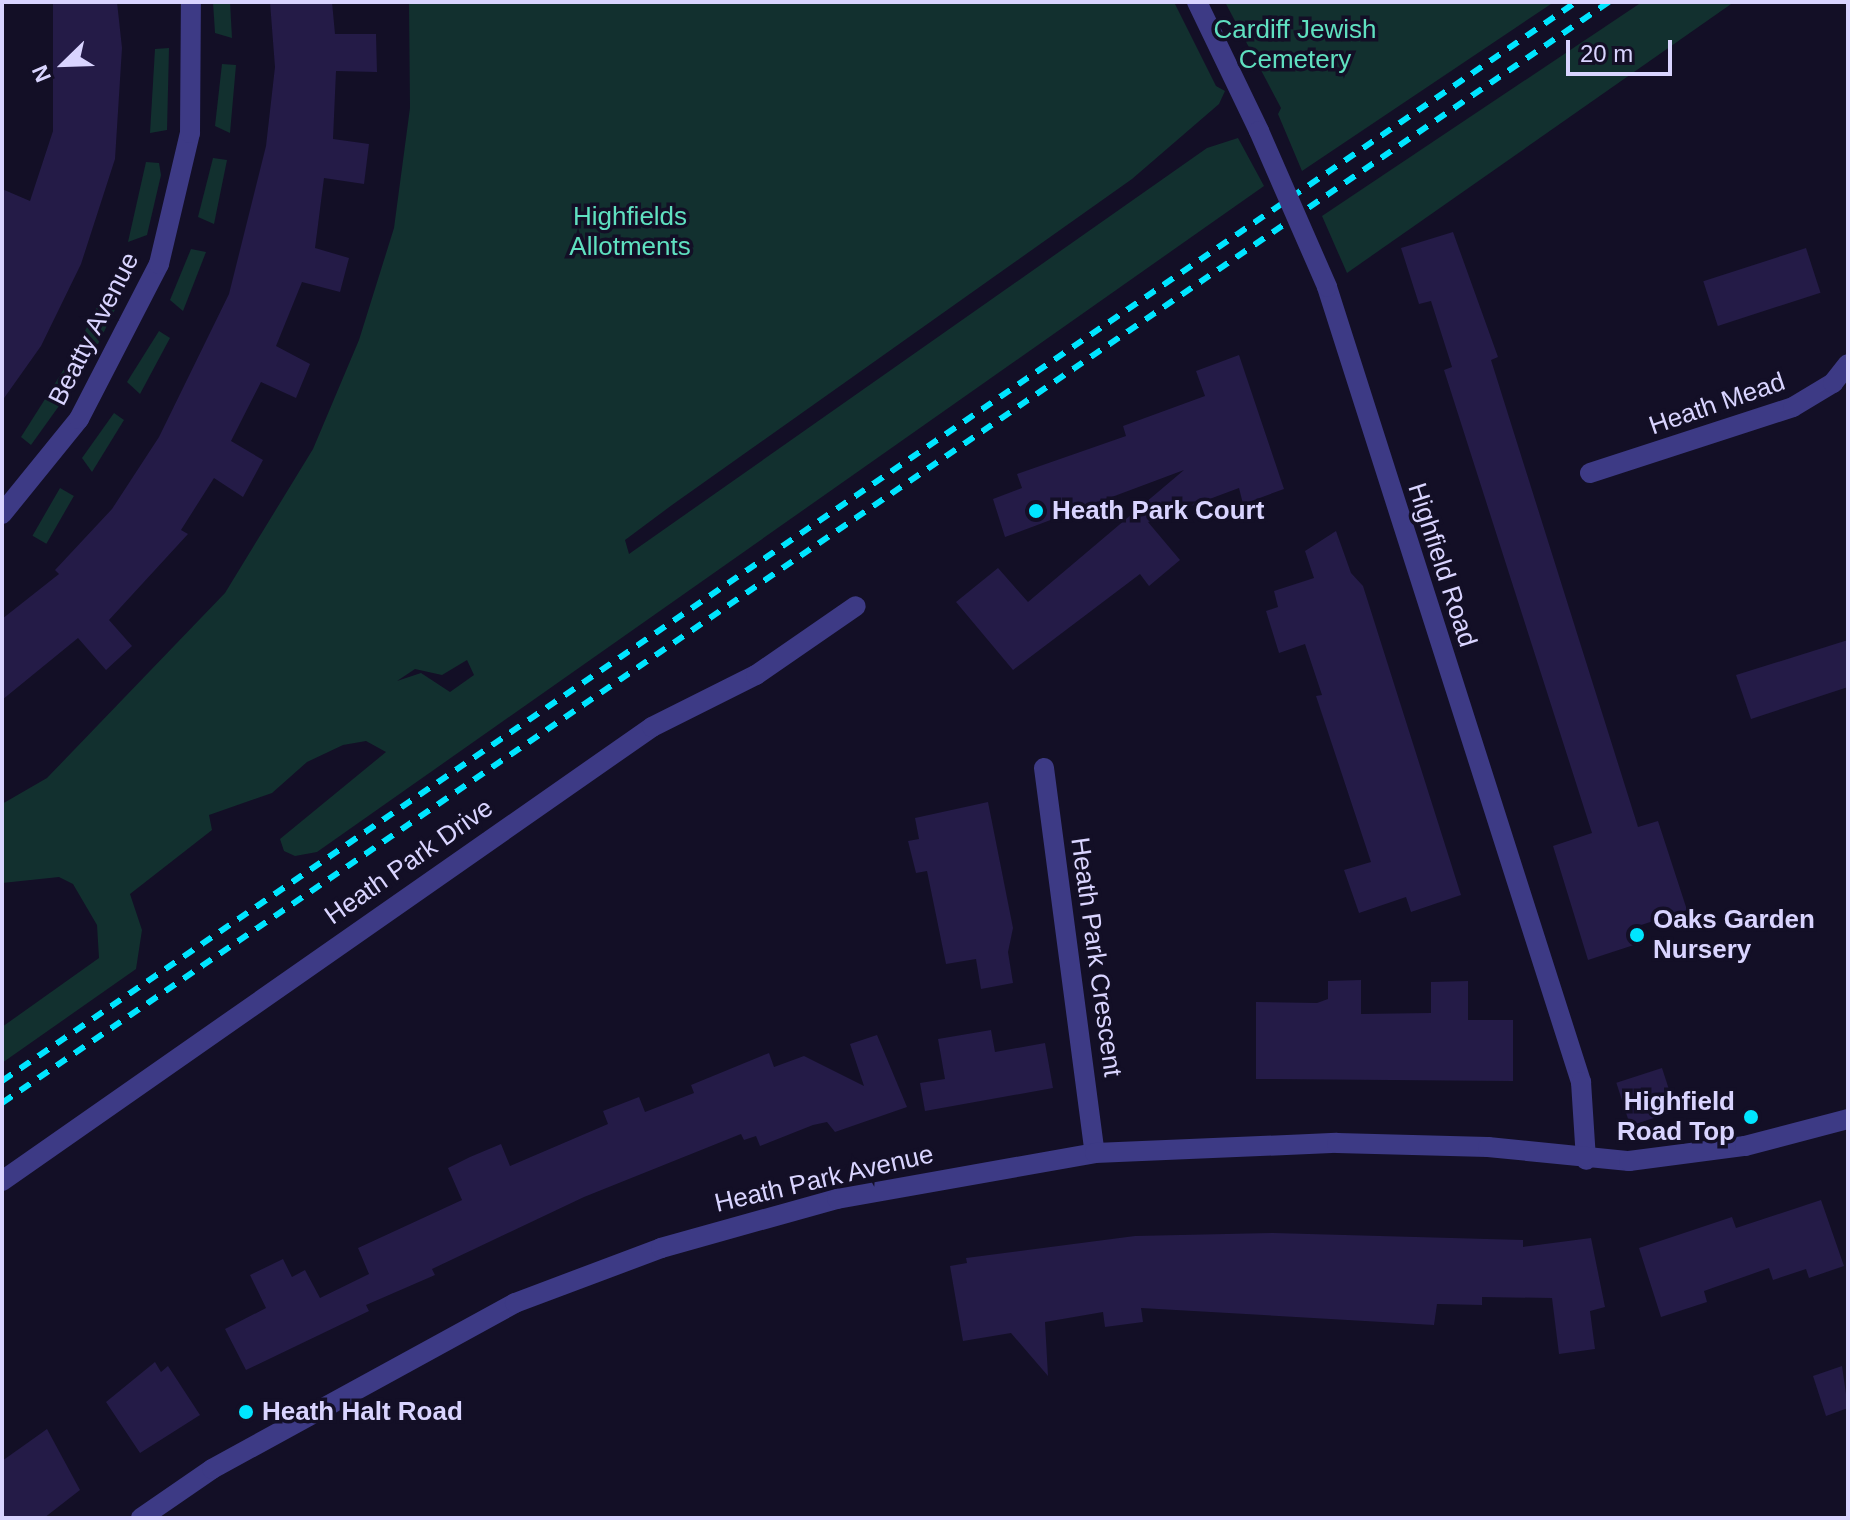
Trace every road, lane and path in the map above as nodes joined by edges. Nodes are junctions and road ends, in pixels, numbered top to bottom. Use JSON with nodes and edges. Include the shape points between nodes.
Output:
{"nodes":[{"id":1,"x":191,"y":2,"type":"edge"},
{"id":2,"x":1197,"y":2,"type":"edge"},
{"id":3,"x":1848,"y":364,"type":"edge"},
{"id":4,"x":1590,"y":473,"type":"dead end"},
{"id":5,"x":2,"y":514,"type":"edge"},
{"id":6,"x":856,"y":606,"type":"dead end"},
{"id":7,"x":1044,"y":768,"type":"dead end"},
{"id":8,"x":1848,"y":1119,"type":"edge"},
{"id":9,"x":1095,"y":1153,"type":"junction"},
{"id":10,"x":1586,"y":1160,"type":"junction"},
{"id":11,"x":2,"y":1181,"type":"edge"},
{"id":12,"x":141,"y":1518,"type":"edge"}],
"edges":[{"from":1,"to":5,"type":"street","name":"Beatty Avenue","via":[[190,133],[159,264],[79,419]]},
{"from":2,"to":10,"type":"street","name":"Highfield Road","bridge":true,"via":[[1327,287],[1581,1082]]},
{"from":3,"to":4,"type":"street","name":"Heath Mead","via":[[1833,383],[1793,407]]},
{"from":6,"to":11,"type":"street","name":"Heath Park Drive","via":[[756,675],[652,727]]},
{"from":7,"to":9,"type":"street","name":"Heath Park Crescent"},
{"from":8,"to":10,"type":"street","name":"Heath Park Avenue","via":[[1668,1159]]},
{"from":9,"to":10,"type":"street","name":"Heath Park Avenue","via":[[1337,1143],[1488,1147]]},
{"from":9,"to":12,"type":"street","name":"Heath Park Avenue","via":[[837,1199],[578,1278],[515,1303],[350,1393],[189,1482]]}]}
